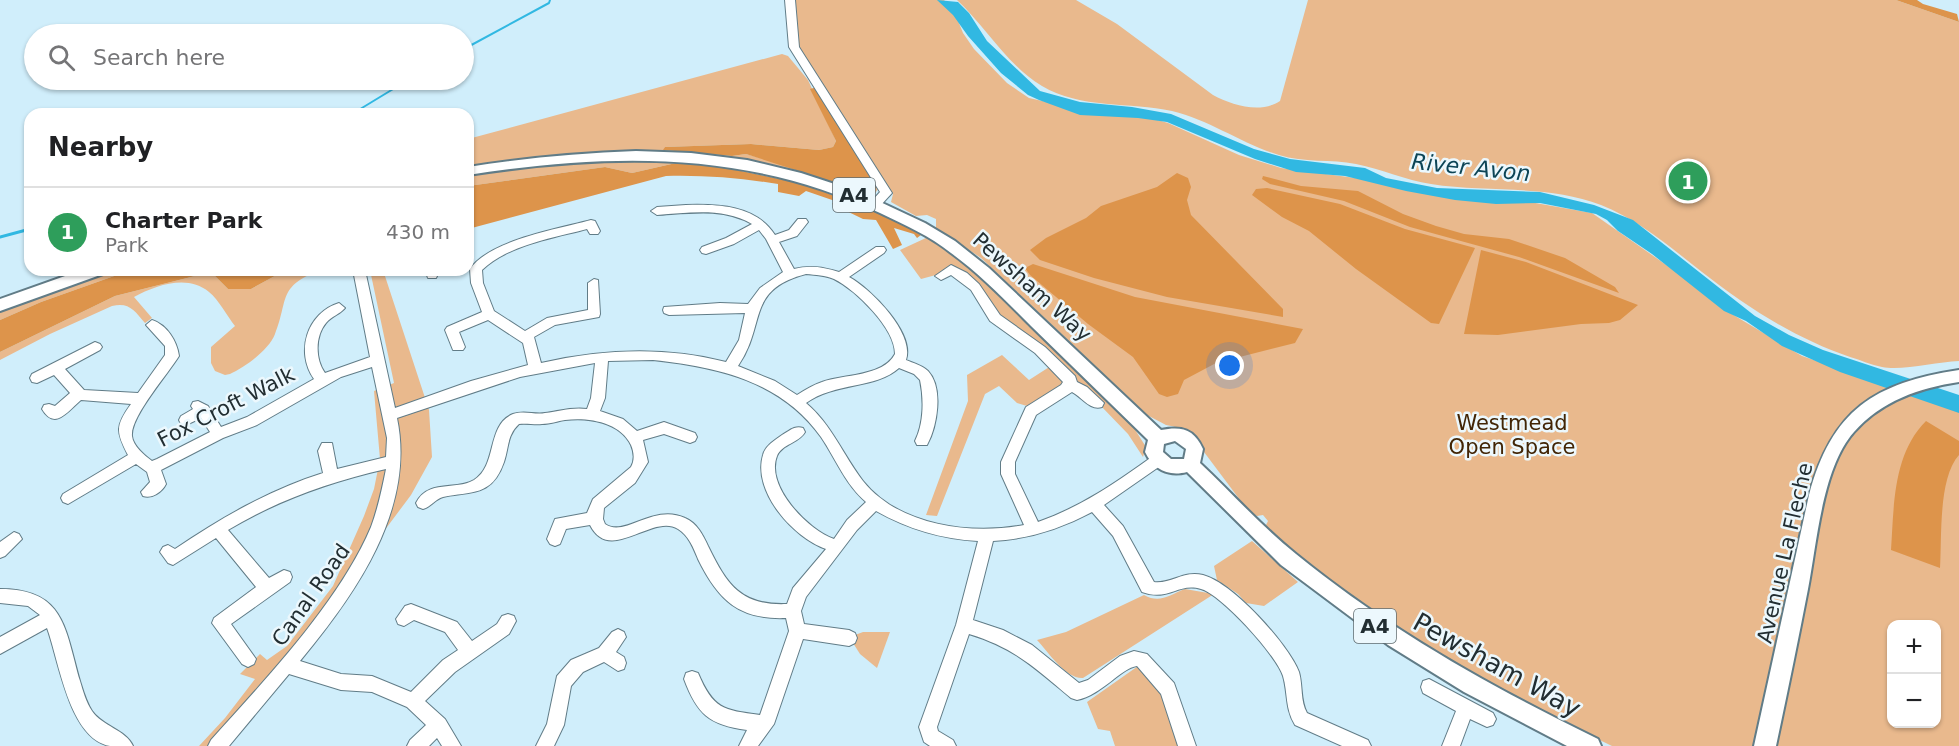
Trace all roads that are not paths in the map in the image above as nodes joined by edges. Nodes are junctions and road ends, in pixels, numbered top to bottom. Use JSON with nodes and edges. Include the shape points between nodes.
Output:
{"nodes":[{"id":1,"x":790,"y":0,"type":"edge"},
{"id":2,"x":474,"y":170,"type":"edge"},
{"id":3,"x":876,"y":203,"type":"junction"},
{"id":4,"x":657,"y":211,"type":"dead end"},
{"id":5,"x":802,"y":222,"type":"dead end"},
{"id":6,"x":759,"y":225,"type":"junction"},
{"id":7,"x":593,"y":226,"type":"dead end"},
{"id":8,"x":772,"y":240,"type":"junction"},
{"id":9,"x":713,"y":249,"type":"dead end"},
{"id":10,"x":880,"y":250,"type":"dead end"},
{"id":11,"x":474,"y":265,"type":"edge"},
{"id":12,"x":474,"y":271,"type":"edge"},
{"id":13,"x":791,"y":274,"type":"junction"},
{"id":14,"x":81,"y":276,"type":"edge"},
{"id":15,"x":360,"y":276,"type":"edge"},
{"id":16,"x":842,"y":276,"type":"junction"},
{"id":17,"x":942,"y":276,"type":"dead end"},
{"id":18,"x":594,"y":283,"type":"dead end"},
{"id":19,"x":0,"y":305,"type":"edge"},
{"id":20,"x":332,"y":308,"type":"dead end"},
{"id":21,"x":751,"y":309,"type":"junction"},
{"id":22,"x":669,"y":310,"type":"dead end"},
{"id":23,"x":489,"y":314,"type":"junction"},
{"id":24,"x":152,"y":330,"type":"dead end"},
{"id":25,"x":526,"y":336,"type":"junction"},
{"id":26,"x":95,"y":347,"type":"dead end"},
{"id":27,"x":458,"y":347,"type":"dead end"},
{"id":28,"x":602,"y":358,"type":"junction"},
{"id":29,"x":377,"y":360,"type":"junction"},
{"id":30,"x":897,"y":362,"type":"junction"},
{"id":31,"x":535,"y":367,"type":"junction"},
{"id":32,"x":56,"y":368,"type":"junction"},
{"id":33,"x":729,"y":368,"type":"junction"},
{"id":34,"x":1959,"y":376,"type":"edge"},
{"id":35,"x":37,"y":378,"type":"dead end"},
{"id":36,"x":322,"y":380,"type":"junction"},
{"id":37,"x":1070,"y":385,"type":"junction"},
{"id":38,"x":80,"y":394,"type":"junction"},
{"id":39,"x":142,"y":399,"type":"junction"},
{"id":40,"x":798,"y":402,"type":"junction"},
{"id":41,"x":1097,"y":403,"type":"dead end"},
{"id":42,"x":53,"y":415,"type":"dead end"},
{"id":43,"x":391,"y":415,"type":"junction"},
{"id":44,"x":592,"y":415,"type":"junction"},
{"id":45,"x":186,"y":420,"type":"dead end"},
{"id":46,"x":798,"y":432,"type":"dead end"},
{"id":47,"x":218,"y":434,"type":"junction"},
{"id":48,"x":636,"y":437,"type":"junction"},
{"id":49,"x":682,"y":438,"type":"dead end"},
{"id":50,"x":1158,"y":438,"type":"junction"},
{"id":51,"x":926,"y":439,"type":"dead end"},
{"id":52,"x":322,"y":452,"type":"dead end"},
{"id":53,"x":136,"y":457,"type":"junction"},
{"id":54,"x":1158,"y":460,"type":"junction"},
{"id":55,"x":395,"y":461,"type":"junction"},
{"id":56,"x":1190,"y":464,"type":"junction"},
{"id":57,"x":154,"y":467,"type":"junction"},
{"id":58,"x":331,"y":476,"type":"junction"},
{"id":59,"x":157,"y":488,"type":"dead end"},
{"id":60,"x":68,"y":498,"type":"dead end"},
{"id":61,"x":875,"y":502,"type":"junction"},
{"id":62,"x":423,"y":503,"type":"dead end"},
{"id":63,"x":1093,"y":503,"type":"junction"},
{"id":64,"x":595,"y":518,"type":"junction"},
{"id":65,"x":218,"y":529,"type":"junction"},
{"id":66,"x":1034,"y":530,"type":"junction"},
{"id":67,"x":987,"y":535,"type":"junction"},
{"id":68,"x":14,"y":539,"type":"dead end"},
{"id":69,"x":555,"y":539,"type":"dead end"},
{"id":70,"x":836,"y":546,"type":"junction"},
{"id":71,"x":0,"y":551,"type":"edge"},
{"id":72,"x":168,"y":558,"type":"dead end"},
{"id":73,"x":284,"y":577,"type":"dead end"},
{"id":74,"x":267,"y":588,"type":"junction"},
{"id":75,"x":0,"y":596,"type":"edge"},
{"id":76,"x":793,"y":611,"type":"junction"},
{"id":77,"x":51,"y":617,"type":"junction"},
{"id":78,"x":404,"y":619,"type":"dead end"},
{"id":79,"x":964,"y":625,"type":"junction"},
{"id":80,"x":508,"y":628,"type":"dead end"},
{"id":81,"x":797,"y":631,"type":"junction"},
{"id":82,"x":618,"y":637,"type":"dead end"},
{"id":83,"x":840,"y":640,"type":"dead end"},
{"id":84,"x":0,"y":646,"type":"edge"},
{"id":85,"x":469,"y":651,"type":"junction"},
{"id":86,"x":240,"y":656,"type":"dead end"},
{"id":87,"x":286,"y":665,"type":"junction"},
{"id":88,"x":1430,"y":687,"type":"dead end"},
{"id":89,"x":691,"y":690,"type":"dead end"},
{"id":90,"x":413,"y":701,"type":"junction"},
{"id":91,"x":1466,"y":707,"type":"junction"},
{"id":92,"x":1487,"y":718,"type":"dead end"},
{"id":93,"x":765,"y":724,"type":"junction"},
{"id":94,"x":439,"y":725,"type":"junction"},
{"id":95,"x":124,"y":746,"type":"edge"},
{"id":96,"x":217,"y":746,"type":"edge"},
{"id":97,"x":416,"y":746,"type":"edge"},
{"id":98,"x":452,"y":746,"type":"edge"},
{"id":99,"x":545,"y":746,"type":"edge"},
{"id":100,"x":748,"y":746,"type":"edge"},
{"id":101,"x":947,"y":746,"type":"edge"},
{"id":102,"x":1187,"y":746,"type":"edge"},
{"id":103,"x":1362,"y":746,"type":"edge"},
{"id":104,"x":1451,"y":746,"type":"edge"},
{"id":105,"x":1590,"y":746,"type":"edge"},
{"id":106,"x":1765,"y":746,"type":"edge"}],
"edges":[{"from":1,"to":3,"type":"street","via":[[794,47],[885,193]]},
{"from":2,"to":3,"type":"main road","name":"Pewsham Way","number":"A4","via":[[555,157],[622,153],[682,156],[739,162],[806,178]]},
{"from":3,"to":50,"type":"main road","name":"Pewsham Way","number":"A4","via":[[962,253]]},
{"from":4,"to":6,"type":"street","via":[[728,210]]},
{"from":5,"to":8,"type":"street","via":[[795,232]]},
{"from":6,"to":8,"type":"street"},
{"from":6,"to":9,"type":"street"},
{"from":7,"to":11,"type":"street","via":[[500,252]]},
{"from":8,"to":13,"type":"street"},
{"from":10,"to":16,"type":"street"},
{"from":12,"to":23,"type":"street"},
{"from":13,"to":16,"type":"street","via":[[815,271]]},
{"from":13,"to":21,"type":"street","via":[[771,285]]},
{"from":14,"to":19,"type":"main road"},
{"from":15,"to":29,"type":"street","name":"Canal Road"},
{"from":16,"to":30,"type":"street","via":[[867,295],[892,328],[902,347]]},
{"from":17,"to":37,"type":"street","via":[[951,270],[963,276],[995,318],[1040,350]]},
{"from":18,"to":25,"type":"street","via":[[594,316],[552,321]]},
{"from":20,"to":36,"type":"street","via":[[310,346],[312,366]]},
{"from":21,"to":22,"type":"street"},
{"from":21,"to":33,"type":"street","via":[[744,344]]},
{"from":23,"to":25,"type":"street"},
{"from":23,"to":27,"type":"street","via":[[451,328]]},
{"from":24,"to":39,"type":"street","name":"Fox Croft Walk","via":[[171,344],[173,352]]},
{"from":25,"to":31,"type":"street","via":[[532,344]]},
{"from":26,"to":32,"type":"street"},
{"from":28,"to":31,"type":"street"},
{"from":28,"to":33,"type":"street","via":[[665,358]]},
{"from":28,"to":44,"type":"street"},
{"from":29,"to":36,"type":"street","name":"Fox Croft Walk"},
{"from":29,"to":43,"type":"street","name":"Canal Road"},
{"from":30,"to":40,"type":"street","via":[[882,373],[819,387]]},
{"from":30,"to":51,"type":"street","via":[[922,373],[928,381]]},
{"from":31,"to":43,"type":"street"},
{"from":32,"to":35,"type":"street"},
{"from":32,"to":38,"type":"street"},
{"from":33,"to":40,"type":"street","via":[[763,381]]},
{"from":34,"to":106,"type":"main road","name":"Avenue La Fleche","via":[[1921,384],[1878,401],[1852,422],[1830,457]]},
{"from":36,"to":47,"type":"street","name":"Fox Croft Walk","via":[[266,415]]},
{"from":37,"to":41,"type":"street"},
{"from":37,"to":66,"type":"street","via":[[1031,411],[1008,462],[1008,474]]},
{"from":38,"to":39,"type":"street"},
{"from":38,"to":42,"type":"street"},
{"from":39,"to":53,"type":"street","name":"Fox Croft Walk","via":[[125,430],[126,441]]},
{"from":40,"to":61,"type":"street","via":[[819,423],[854,481]]},
{"from":43,"to":55,"type":"street","name":"Canal Road"},
{"from":44,"to":48,"type":"street","via":[[624,426]]},
{"from":44,"to":62,"type":"street","via":[[515,419],[502,433],[498,461],[484,480],[463,490],[435,492]]},
{"from":45,"to":47,"type":"street","via":[[201,408]]},
{"from":46,"to":70,"type":"street","via":[[782,437],[769,459],[778,501],[812,535]]},
{"from":47,"to":57,"type":"street","name":"Fox Croft Walk"},
{"from":48,"to":49,"type":"street","via":[[664,428]]},
{"from":48,"to":64,"type":"street","via":[[641,456],[637,472],[604,498],[596,508]]},
{"from":50,"to":54,"type":"main road","via":[[1153,449]]},
{"from":50,"to":56,"type":"main road","via":[[1176,434],[1188,439],[1195,449]]},
{"from":52,"to":58,"type":"street"},
{"from":53,"to":57,"type":"street","name":"Fox Croft Walk"},
{"from":53,"to":60,"type":"street"},
{"from":54,"to":56,"type":"main road","via":[[1177,468]]},
{"from":54,"to":63,"type":"street"},
{"from":55,"to":58,"type":"street"},
{"from":55,"to":87,"type":"street","name":"Canal Road","via":[[383,515],[363,560]]},
{"from":56,"to":105,"type":"main road","name":"Pewsham Way","number":"A4","via":[[1286,557],[1334,597],[1451,675]]},
{"from":57,"to":59,"type":"street"},
{"from":58,"to":65,"type":"street","via":[[284,494]]},
{"from":61,"to":67,"type":"street","via":[[928,527]]},
{"from":61,"to":70,"type":"street"},
{"from":63,"to":66,"type":"street","via":[[1062,521]]},
{"from":63,"to":103,"type":"street","via":[[1118,531],[1148,586],[1161,590],[1190,580],[1224,592],[1288,667],[1300,719]]},
{"from":64,"to":69,"type":"street","via":[[560,524]]},
{"from":64,"to":76,"type":"street","via":[[605,531],[619,534],[658,520],[680,523],[694,534],[703,567],[744,606],[765,612]]},
{"from":65,"to":72,"type":"street"},
{"from":65,"to":74,"type":"street"},
{"from":66,"to":67,"type":"street"},
{"from":67,"to":79,"type":"street"},
{"from":68,"to":71,"type":"street"},
{"from":70,"to":76,"type":"street","via":[[803,586]]},
{"from":73,"to":74,"type":"street"},
{"from":74,"to":86,"type":"street","via":[[214,627]]},
{"from":75,"to":77,"type":"street","via":[[30,598]]},
{"from":76,"to":81,"type":"street"},
{"from":77,"to":84,"type":"street"},
{"from":77,"to":95,"type":"street","via":[[85,717]]},
{"from":78,"to":85,"type":"street","via":[[411,611],[452,627]]},
{"from":79,"to":101,"type":"street","via":[[928,727],[930,736]]},
{"from":79,"to":102,"type":"street","via":[[997,635],[1026,650],[1077,692],[1090,689],[1129,660],[1141,659],[1168,689]]},
{"from":80,"to":85,"type":"street"},
{"from":81,"to":83,"type":"street"},
{"from":81,"to":93,"type":"street"},
{"from":82,"to":99,"type":"street","via":[[611,658],[577,666],[563,682],[555,725]]},
{"from":85,"to":90,"type":"street"},
{"from":87,"to":90,"type":"street","via":[[341,682],[372,684]]},
{"from":87,"to":96,"type":"street","name":"Canal Road"},
{"from":88,"to":91,"type":"street"},
{"from":89,"to":93,"type":"street","via":[[709,711],[725,718]]},
{"from":90,"to":94,"type":"street"},
{"from":91,"to":92,"type":"street"},
{"from":91,"to":104,"type":"street"},
{"from":93,"to":100,"type":"street"},
{"from":94,"to":97,"type":"street"},
{"from":94,"to":98,"type":"street"}]}
